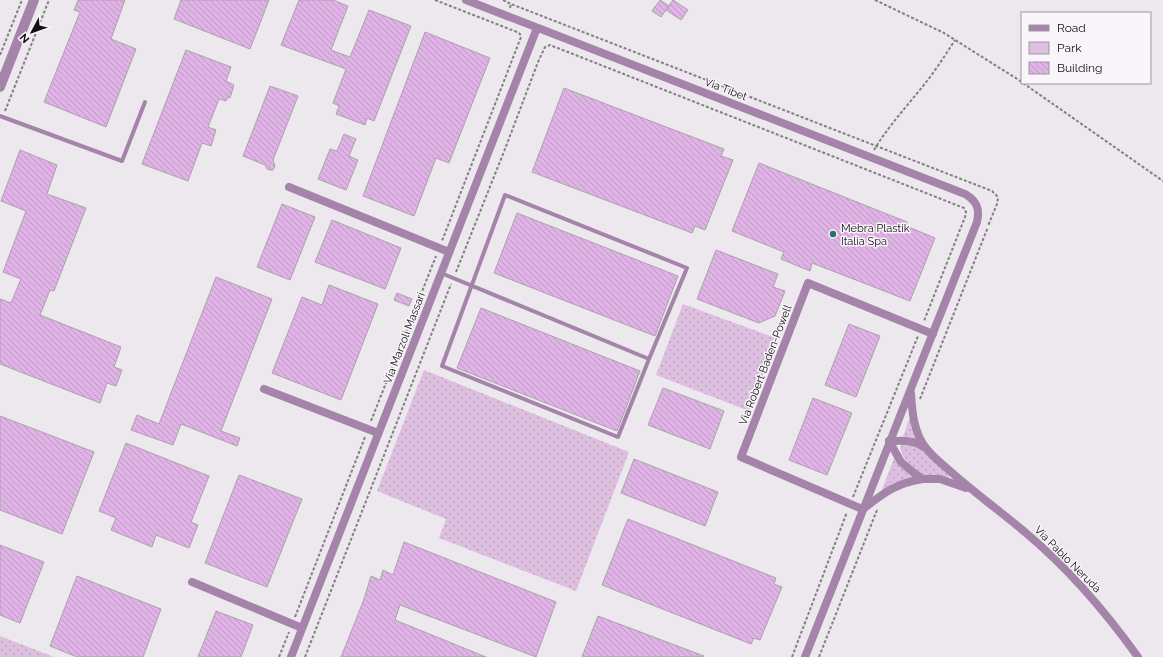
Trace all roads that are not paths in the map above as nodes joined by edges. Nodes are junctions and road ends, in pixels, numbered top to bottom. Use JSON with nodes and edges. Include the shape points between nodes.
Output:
{"nodes":[{"id":1,"x":34,"y":0,"type":"edge"},
{"id":2,"x":466,"y":0,"type":"edge"},
{"id":3,"x":537,"y":28,"type":"junction"},
{"id":4,"x":0,"y":87,"type":"edge"},
{"id":5,"x":145,"y":102,"type":"dead end"},
{"id":6,"x":1,"y":116,"type":"edge"},
{"id":7,"x":289,"y":187,"type":"dead end"},
{"id":8,"x":449,"y":252,"type":"junction"},
{"id":9,"x":441,"y":273,"type":"junction"},
{"id":10,"x":472,"y":286,"type":"junction"},
{"id":11,"x":933,"y":334,"type":"junction"},
{"id":12,"x":649,"y":359,"type":"junction"},
{"id":13,"x":264,"y":389,"type":"dead end"},
{"id":14,"x":911,"y":390,"type":"junction"},
{"id":15,"x":378,"y":433,"type":"junction"},
{"id":16,"x":889,"y":441,"type":"junction"},
{"id":17,"x":925,"y":448,"type":"junction"},
{"id":18,"x":923,"y":478,"type":"junction"},
{"id":19,"x":970,"y":489,"type":"junction"},
{"id":20,"x":862,"y":509,"type":"junction"},
{"id":21,"x":192,"y":582,"type":"dead end"},
{"id":22,"x":302,"y":628,"type":"junction"},
{"id":23,"x":291,"y":657,"type":"edge"},
{"id":24,"x":805,"y":657,"type":"edge"},
{"id":25,"x":1138,"y":657,"type":"edge"}],
"edges":[{"from":1,"to":4,"type":"street"},
{"from":2,"to":3,"type":"street","name":"Via Tibet"},
{"from":3,"to":8,"type":"street","name":"Via Marzoli Massari"},
{"from":3,"to":11,"type":"street","name":"Via Tibet","via":[[870,156],[973,199],[979,211],[977,222]]},
{"from":5,"to":6,"type":"lane","via":[[122,161]]},
{"from":7,"to":8,"type":"street"},
{"from":8,"to":9,"type":"street","name":"Via Marzoli Massari"},
{"from":9,"to":10,"type":"lane"},
{"from":9,"to":15,"type":"street","name":"Via Marzoli Massari"},
{"from":10,"to":12,"type":"lane"},
{"from":10,"to":12,"type":"lane","via":[[442,366],[618,437]]},
{"from":10,"to":12,"type":"lane","via":[[505,195],[687,268]]},
{"from":11,"to":14,"type":"street"},
{"from":11,"to":20,"type":"street","name":"Via Robert Baden-Powell","via":[[808,283],[741,457]]},
{"from":13,"to":15,"type":"street"},
{"from":14,"to":16,"type":"street"},
{"from":14,"to":17,"type":"street","via":[[914,420]]},
{"from":15,"to":22,"type":"street","name":"Via Marzoli Massari"},
{"from":16,"to":17,"type":"street","via":[[908,440]]},
{"from":16,"to":18,"type":"street","via":[[901,462],[914,474]]},
{"from":16,"to":20,"type":"street"},
{"from":17,"to":19,"type":"street"},
{"from":18,"to":19,"type":"street","via":[[940,479]]},
{"from":18,"to":20,"type":"street","via":[[893,487]]},
{"from":19,"to":25,"type":"street","name":"Via Pablo Neruda","via":[[1026,532],[1057,561],[1097,603]]},
{"from":20,"to":24,"type":"street"},
{"from":21,"to":22,"type":"street"},
{"from":22,"to":23,"type":"street","name":"Via Marzoli Massari"}]}
